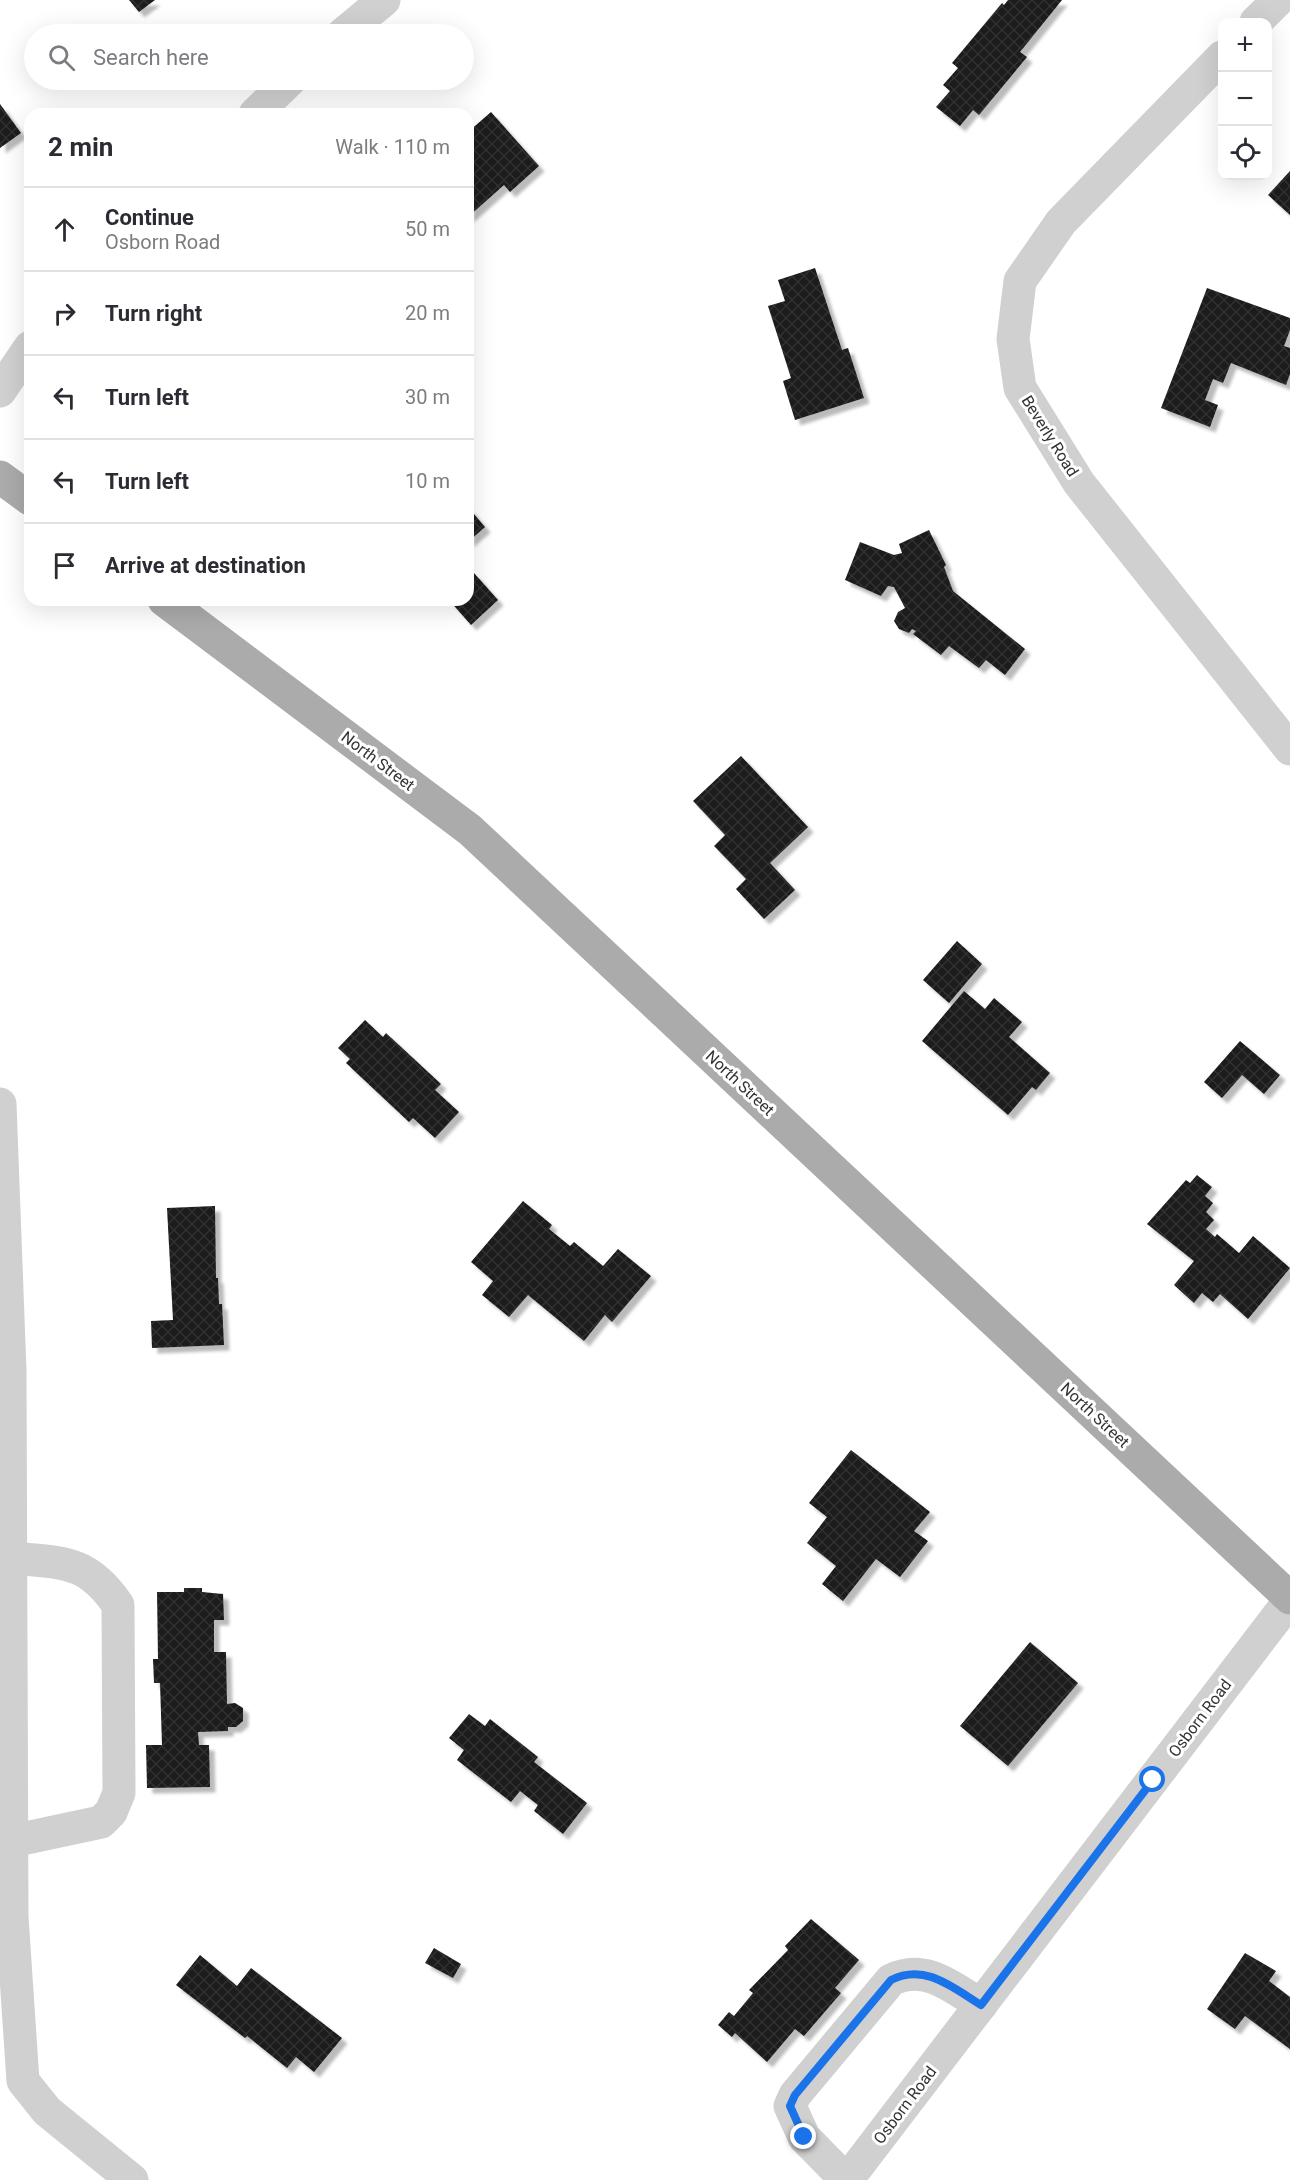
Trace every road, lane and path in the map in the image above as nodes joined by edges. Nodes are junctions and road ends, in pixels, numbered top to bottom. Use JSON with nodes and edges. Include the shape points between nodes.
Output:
{"nodes":[{"id":1,"x":384,"y":0,"type":"edge"},
{"id":2,"x":1278,"y":0,"type":"edge"},
{"id":3,"x":1260,"y":18,"type":"edge"},
{"id":4,"x":355,"y":24,"type":"edge"},
{"id":5,"x":1218,"y":61,"type":"edge"},
{"id":6,"x":280,"y":90,"type":"edge"},
{"id":7,"x":261,"y":108,"type":"edge"},
{"id":8,"x":24,"y":356,"type":"edge"},
{"id":9,"x":0,"y":391,"type":"edge"},
{"id":10,"x":0,"y":477,"type":"edge"},
{"id":11,"x":24,"y":495,"type":"edge"},
{"id":12,"x":172,"y":606,"type":"edge"},
{"id":13,"x":1290,"y":749,"type":"edge"},
{"id":14,"x":0,"y":1104,"type":"edge"},
{"id":15,"x":11,"y":1558,"type":"junction"},
{"id":16,"x":1290,"y":1599,"type":"edge"},
{"id":17,"x":12,"y":1841,"type":"junction"},
{"id":18,"x":981,"y":2005,"type":"junction"},
{"id":19,"x":11,"y":2087,"type":"edge"},
{"id":20,"x":132,"y":2180,"type":"edge"},
{"id":21,"x":847,"y":2180,"type":"edge"}],
"edges":[{"from":1,"to":4,"type":"street"},
{"from":2,"to":3,"type":"street"},
{"from":5,"to":13,"type":"street","name":"Beverly Road","via":[[1061,222],[1020,281],[1013,339],[1020,388],[1079,483]]},
{"from":6,"to":7,"type":"street"},
{"from":8,"to":9,"type":"street"},
{"from":10,"to":11,"type":"main road"},
{"from":12,"to":16,"type":"main road","name":"North Street","via":[[470,830]]},
{"from":14,"to":15,"type":"street","via":[[10,1371]]},
{"from":15,"to":17,"type":"street"},
{"from":15,"to":17,"type":"street","via":[[82,1568],[103,1583],[118,1605],[119,1793],[111,1812],[101,1822]]},
{"from":16,"to":18,"type":"street","name":"Osborn Road"},
{"from":17,"to":19,"type":"street"},
{"from":18,"to":21,"type":"street","name":"Osborn Road"},
{"from":18,"to":21,"type":"street","via":[[936,1977],[901,1975],[891,1980],[795,2095],[790,2106],[804,2137]]},
{"from":19,"to":20,"type":"street"}]}
